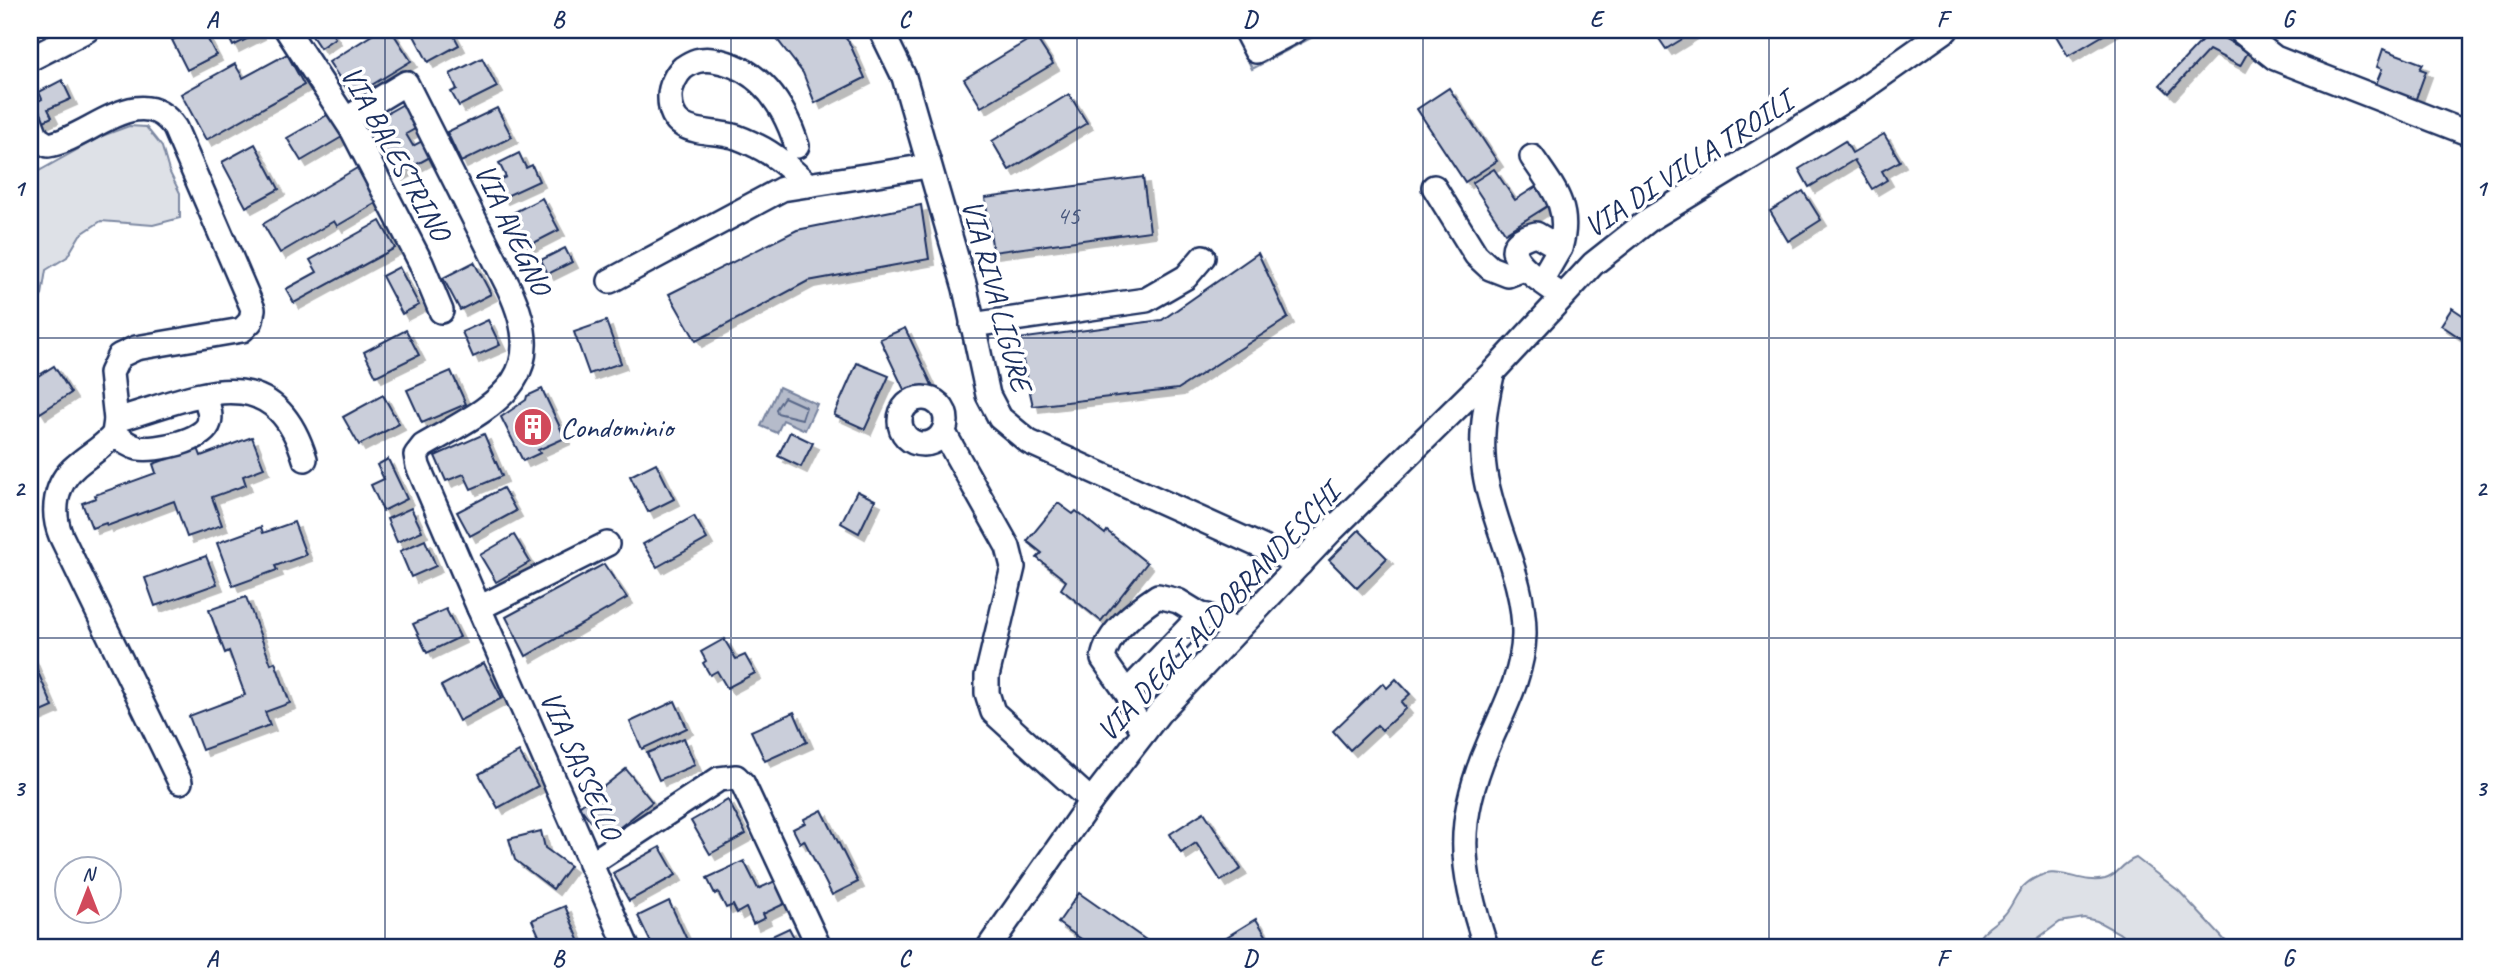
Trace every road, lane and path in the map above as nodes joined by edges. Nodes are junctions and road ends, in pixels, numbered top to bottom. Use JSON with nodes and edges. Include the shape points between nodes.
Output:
{"nodes":[{"id":1,"x":88,"y":30,"type":"edge"},
{"id":2,"x":287,"y":30,"type":"edge"},
{"id":3,"x":881,"y":30,"type":"edge"},
{"id":4,"x":1245,"y":30,"type":"edge"},
{"id":5,"x":1296,"y":30,"type":"edge"},
{"id":6,"x":1946,"y":30,"type":"edge"},
{"id":7,"x":2239,"y":30,"type":"edge"},
{"id":8,"x":30,"y":59,"type":"edge"},
{"id":9,"x":346,"y":119,"type":"junction"},
{"id":10,"x":30,"y":120,"type":"edge"},
{"id":11,"x":2470,"y":134,"type":"edge"},
{"id":12,"x":797,"y":146,"type":"dead end"},
{"id":13,"x":1532,"y":157,"type":"dead end"},
{"id":14,"x":928,"y":166,"type":"junction"},
{"id":15,"x":808,"y":185,"type":"junction"},
{"id":16,"x":1434,"y":187,"type":"dead end"},
{"id":17,"x":1560,"y":248,"type":"junction"},
{"id":18,"x":1203,"y":257,"type":"dead end"},
{"id":19,"x":1533,"y":274,"type":"junction"},
{"id":20,"x":610,"y":281,"type":"dead end"},
{"id":21,"x":1562,"y":296,"type":"junction"},
{"id":22,"x":441,"y":311,"type":"dead end"},
{"id":23,"x":972,"y":325,"type":"junction"},
{"id":24,"x":1492,"y":373,"type":"junction"},
{"id":25,"x":205,"y":395,"type":"junction"},
{"id":26,"x":115,"y":427,"type":"junction"},
{"id":27,"x":944,"y":433,"type":"dead end"},
{"id":28,"x":305,"y":459,"type":"dead end"},
{"id":29,"x":607,"y":544,"type":"dead end"},
{"id":30,"x":1300,"y":564,"type":"junction"},
{"id":31,"x":479,"y":608,"type":"junction"},
{"id":32,"x":1201,"y":615,"type":"junction"},
{"id":33,"x":1237,"y":631,"type":"junction"},
{"id":34,"x":1129,"y":696,"type":"junction"},
{"id":35,"x":1144,"y":732,"type":"junction"},
{"id":36,"x":180,"y":782,"type":"dead end"},
{"id":37,"x":1091,"y":801,"type":"junction"},
{"id":38,"x":590,"y":864,"type":"junction"},
{"id":39,"x":627,"y":947,"type":"edge"},
{"id":40,"x":819,"y":947,"type":"edge"},
{"id":41,"x":989,"y":947,"type":"edge"},
{"id":42,"x":1486,"y":947,"type":"edge"}],
"edges":[{"from":1,"to":8,"type":"street"},
{"from":2,"to":9,"type":"street","name":"VIA BALESTRINO"},
{"from":3,"to":14,"type":"street","name":"VIA RIVA LIGURE","via":[[904,77]]},
{"from":4,"to":5,"type":"street","via":[[1256,51]]},
{"from":6,"to":21,"type":"street","name":"VIA DI VILLA TROILI","via":[[1858,92],[1650,219],[1593,264]]},
{"from":7,"to":11,"type":"street","via":[[2290,64]]},
{"from":9,"to":22,"type":"street","name":"VIA BALESTRINO","via":[[421,262]]},
{"from":9,"to":31,"type":"street","name":"VIA AVEGNO","via":[[406,83],[520,316],[523,354],[509,388],[484,411],[423,446],[416,458]]},
{"from":10,"to":26,"type":"street","via":[[37,138],[48,145],[136,108],[153,110],[168,119],[253,309],[251,321],[242,330],[136,348],[120,356],[111,373]]},
{"from":12,"to":15,"type":"street","via":[[789,121],[770,93],[744,69],[706,59],[692,61],[678,72],[670,92],[671,108],[680,124],[694,131],[731,135],[761,148]]},
{"from":13,"to":17,"type":"street","via":[[1562,204]]},
{"from":14,"to":15,"type":"street"},
{"from":14,"to":23,"type":"street","name":"VIA RIVA LIGURE"},
{"from":15,"to":20,"type":"street","via":[[782,189]]},
{"from":16,"to":19,"type":"street","via":[[1476,255],[1490,268],[1508,275]]},
{"from":17,"to":19,"type":"street"},
{"from":17,"to":19,"type":"street","via":[[1536,233],[1519,242],[1516,260]]},
{"from":18,"to":23,"type":"street","via":[[1186,277],[1146,300]]},
{"from":19,"to":21,"type":"street"},
{"from":21,"to":24,"type":"street","name":"VIA DI VILLA TROILI"},
{"from":23,"to":30,"type":"street","name":"VIA RIVA LIGURE","via":[[988,395],[1000,418],[1018,434]]},
{"from":24,"to":30,"type":"street","name":"VIA DEGLI ALDOBRANDESCHI"},
{"from":24,"to":42,"type":"street","via":[[1483,422],[1483,462],[1518,587],[1524,636],[1518,674],[1478,768],[1466,809],[1466,873]]},
{"from":25,"to":26,"type":"street"},
{"from":25,"to":26,"type":"street","via":[[210,418],[202,434],[154,449],[135,447]]},
{"from":25,"to":28,"type":"street","via":[[242,392],[272,402],[293,426]]},
{"from":26,"to":36,"type":"street","via":[[109,440],[66,477],[55,505],[57,526]]},
{"from":27,"to":37,"type":"street","via":[[1008,547],[1013,567],[987,676],[986,693],[993,712]]},
{"from":29,"to":31,"type":"street"},
{"from":30,"to":33,"type":"street","name":"VIA DEGLI ALDOBRANDESCHI"},
{"from":31,"to":38,"type":"street","name":"VIA SASSELLO"},
{"from":32,"to":33,"type":"street"},
{"from":32,"to":34,"type":"street"},
{"from":32,"to":34,"type":"street","via":[[1178,601],[1158,596],[1121,625],[1103,659]]},
{"from":33,"to":35,"type":"street","name":"VIA DEGLI ALDOBRANDESCHI"},
{"from":34,"to":35,"type":"street","via":[[1128,705]]},
{"from":35,"to":37,"type":"street","name":"VIA DEGLI ALDOBRANDESCHI"},
{"from":37,"to":41,"type":"street","name":"VIA DEGLI ALDOBRANDESCHI"},
{"from":38,"to":39,"type":"street","name":"VIA SASSELLO"},
{"from":38,"to":40,"type":"street","via":[[719,779],[736,777],[743,783]]}]}
